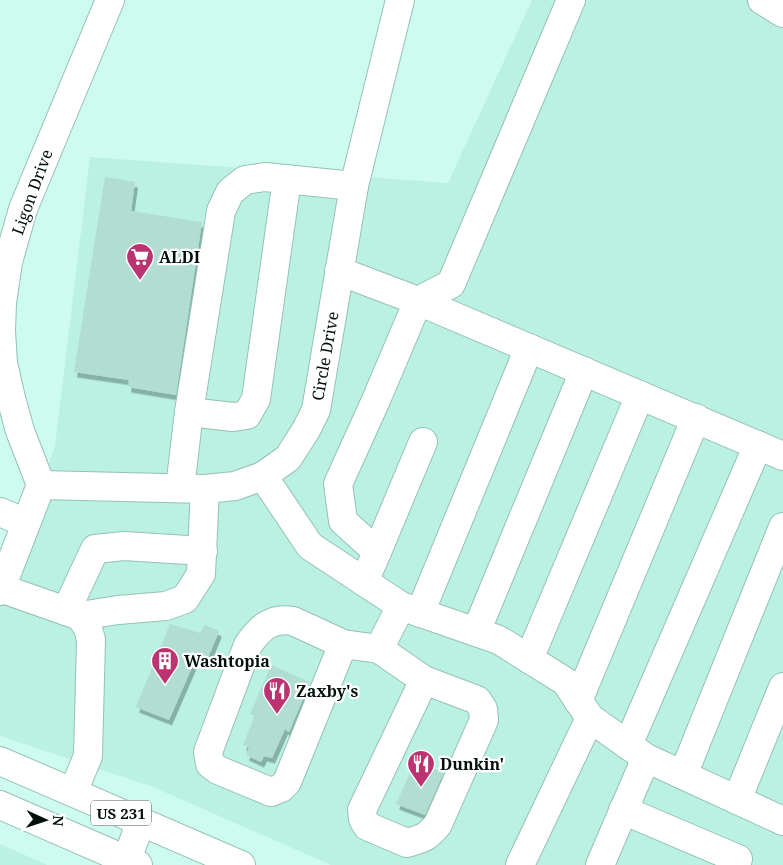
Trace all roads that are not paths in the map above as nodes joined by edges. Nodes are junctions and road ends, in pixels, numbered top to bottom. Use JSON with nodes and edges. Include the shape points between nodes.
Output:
{"nodes":[{"id":1,"x":110,"y":0,"type":"edge"},
{"id":2,"x":400,"y":0,"type":"edge"},
{"id":3,"x":571,"y":0,"type":"edge"},
{"id":4,"x":762,"y":0,"type":"edge"},
{"id":5,"x":783,"y":13,"type":"edge"},
{"id":6,"x":287,"y":179,"type":"junction"},
{"id":7,"x":354,"y":186,"type":"junction"},
{"id":8,"x":340,"y":271,"type":"junction"},
{"id":9,"x":418,"y":301,"type":"junction"},
{"id":10,"x":1,"y":343,"type":"edge"},
{"id":11,"x":529,"y":348,"type":"junction"},
{"id":12,"x":584,"y":371,"type":"junction"},
{"id":13,"x":640,"y":395,"type":"junction"},
{"id":14,"x":189,"y":412,"type":"junction"},
{"id":15,"x":696,"y":418,"type":"junction"},
{"id":16,"x":423,"y":442,"type":"dead end"},
{"id":17,"x":758,"y":444,"type":"junction"},
{"id":18,"x":783,"y":456,"type":"edge"},
{"id":19,"x":263,"y":476,"type":"junction"},
{"id":20,"x":41,"y":485,"type":"junction"},
{"id":21,"x":192,"y":489,"type":"junction"},
{"id":22,"x":0,"y":512,"type":"edge"},
{"id":23,"x":26,"y":523,"type":"junction"},
{"id":24,"x":783,"y":527,"type":"edge"},
{"id":25,"x":203,"y":551,"type":"junction"},
{"id":26,"x":377,"y":552,"type":"junction"},
{"id":27,"x":364,"y":582,"type":"junction"},
{"id":28,"x":0,"y":589,"type":"edge"},
{"id":29,"x":411,"y":609,"type":"junction"},
{"id":30,"x":73,"y":614,"type":"junction"},
{"id":31,"x":476,"y":632,"type":"junction"},
{"id":32,"x":343,"y":644,"type":"junction"},
{"id":33,"x":379,"y":649,"type":"junction"},
{"id":34,"x":530,"y":659,"type":"junction"},
{"id":35,"x":424,"y":680,"type":"junction"},
{"id":36,"x":783,"y":687,"type":"edge"},
{"id":37,"x":584,"y":709,"type":"junction"},
{"id":38,"x":637,"y":751,"type":"junction"},
{"id":39,"x":0,"y":760,"type":"edge"},
{"id":40,"x":683,"y":775,"type":"junction"},
{"id":41,"x":73,"y":792,"type":"junction"},
{"id":42,"x":737,"y":800,"type":"junction"},
{"id":43,"x":0,"y":805,"type":"edge"},
{"id":44,"x":631,"y":813,"type":"junction"},
{"id":45,"x":141,"y":821,"type":"junction"},
{"id":46,"x":783,"y":821,"type":"edge"},
{"id":47,"x":130,"y":863,"type":"edge"},
{"id":48,"x":731,"y":863,"type":"edge"},
{"id":49,"x":241,"y":865,"type":"edge"},
{"id":50,"x":520,"y":865,"type":"edge"},
{"id":51,"x":600,"y":865,"type":"edge"}],
"edges":[{"from":1,"to":10,"type":"street","name":"Ligon Drive","via":[[23,209],[4,286]]},
{"from":2,"to":7,"type":"street","name":"Circle Drive"},
{"from":3,"to":9,"type":"street","via":[[451,284]]},
{"from":4,"to":5,"type":"street"},
{"from":6,"to":7,"type":"street"},
{"from":6,"to":14,"type":"street","via":[[265,176],[245,180],[230,192],[221,211]]},
{"from":6,"to":14,"type":"street","via":[[256,399],[247,414],[233,417]]},
{"from":7,"to":8,"type":"street","name":"Circle Drive"},
{"from":8,"to":9,"type":"street"},
{"from":8,"to":19,"type":"street","name":"Circle Drive","via":[[316,410],[288,458]]},
{"from":9,"to":11,"type":"street"},
{"from":9,"to":26,"type":"street","via":[[338,484],[343,521]]},
{"from":10,"to":20,"type":"street","name":"Ligon Drive","via":[[20,431]]},
{"from":11,"to":12,"type":"street"},
{"from":11,"to":29,"type":"street"},
{"from":12,"to":13,"type":"street"},
{"from":12,"to":31,"type":"street"},
{"from":13,"to":15,"type":"street"},
{"from":13,"to":34,"type":"street"},
{"from":14,"to":21,"type":"street"},
{"from":15,"to":17,"type":"street"},
{"from":15,"to":37,"type":"street"},
{"from":16,"to":26,"type":"street"},
{"from":17,"to":18,"type":"street"},
{"from":17,"to":38,"type":"street"},
{"from":19,"to":21,"type":"street","name":"Circle Drive","via":[[235,486]]},
{"from":19,"to":27,"type":"street","via":[[310,546]]},
{"from":20,"to":21,"type":"street","name":"Circle Drive"},
{"from":20,"to":23,"type":"street"},
{"from":21,"to":25,"type":"street"},
{"from":22,"to":23,"type":"street"},
{"from":23,"to":28,"type":"street"},
{"from":24,"to":40,"type":"street"},
{"from":25,"to":30,"type":"street","via":[[201,574],[184,599],[166,606]]},
{"from":25,"to":30,"type":"street","via":[[124,546],[95,549]]},
{"from":26,"to":27,"type":"street"},
{"from":27,"to":29,"type":"street"},
{"from":28,"to":30,"type":"street"},
{"from":29,"to":31,"type":"street"},
{"from":29,"to":33,"type":"street"},
{"from":30,"to":41,"type":"street","via":[[88,628],[91,640],[88,756]]},
{"from":31,"to":34,"type":"street","via":[[499,640]]},
{"from":32,"to":32,"type":"street","via":[[282,788],[271,792],[210,764],[208,752],[248,645],[256,633],[271,623],[293,621]]},
{"from":32,"to":33,"type":"street"},
{"from":33,"to":35,"type":"street"},
{"from":34,"to":37,"type":"street","via":[[566,682]]},
{"from":35,"to":35,"type":"street","via":[[362,810],[367,826],[407,843],[430,834],[438,824],[484,720],[483,708],[477,700]]},
{"from":36,"to":42,"type":"street"},
{"from":37,"to":38,"type":"street"},
{"from":37,"to":50,"type":"street"},
{"from":38,"to":40,"type":"street"},
{"from":38,"to":44,"type":"street"},
{"from":39,"to":41,"type":"street","number":"US 231"},
{"from":40,"to":42,"type":"street"},
{"from":41,"to":45,"type":"street","number":"US 231"},
{"from":42,"to":46,"type":"street"},
{"from":43,"to":47,"type":"street","number":"US 231"},
{"from":44,"to":48,"type":"street","via":[[646,834]]},
{"from":44,"to":51,"type":"street"},
{"from":45,"to":47,"type":"street"},
{"from":45,"to":49,"type":"street","number":"US 231"}]}
